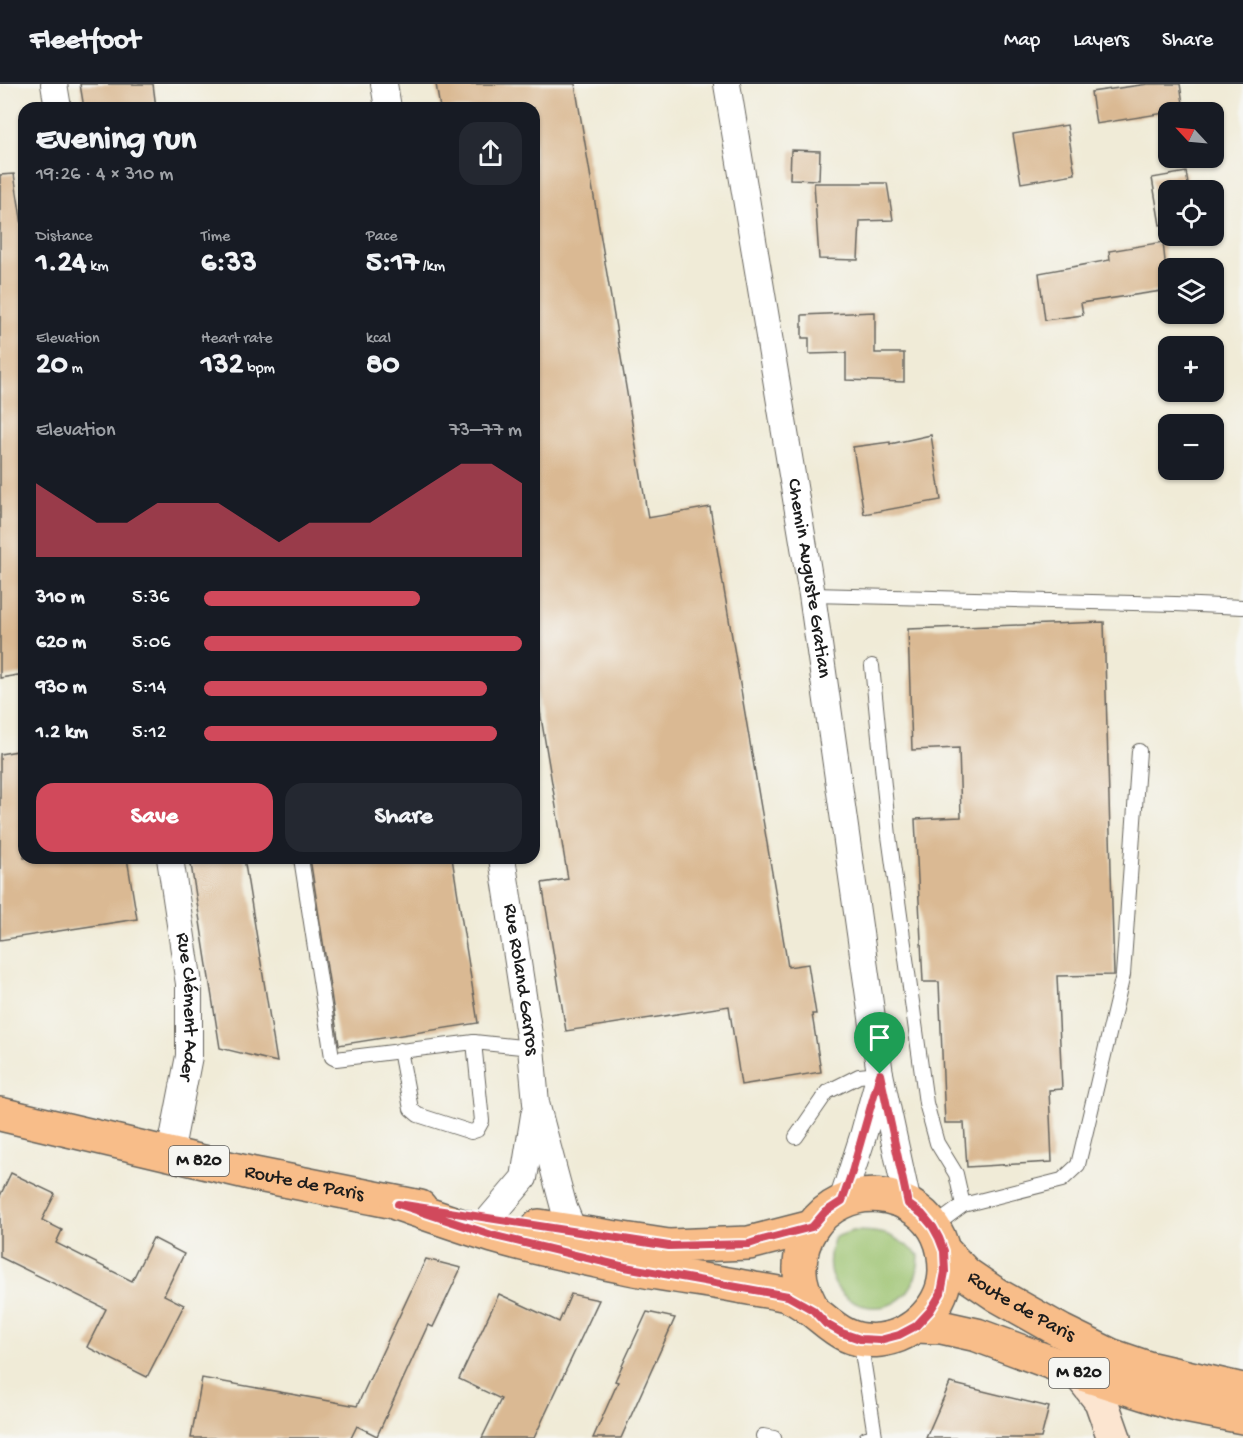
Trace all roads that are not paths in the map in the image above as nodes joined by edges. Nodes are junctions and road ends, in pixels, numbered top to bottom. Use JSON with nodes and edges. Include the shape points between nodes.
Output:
{"nodes":[{"id":1,"x":54,"y":84,"type":"edge"},
{"id":2,"x":384,"y":84,"type":"edge"},
{"id":3,"x":727,"y":84,"type":"edge"},
{"id":4,"x":57,"y":102,"type":"edge"},
{"id":5,"x":387,"y":102,"type":"edge"},
{"id":6,"x":812,"y":595,"type":"junction"},
{"id":7,"x":1243,"y":607,"type":"edge"},
{"id":8,"x":872,"y":666,"type":"dead end"},
{"id":9,"x":1139,"y":751,"type":"dead end"},
{"id":10,"x":171,"y":864,"type":"edge"},
{"id":11,"x":302,"y":864,"type":"edge"},
{"id":12,"x":503,"y":864,"type":"edge"},
{"id":13,"x":474,"y":1042,"type":"junction"},
{"id":14,"x":531,"y":1048,"type":"junction"},
{"id":15,"x":400,"y":1050,"type":"junction"},
{"id":16,"x":880,"y":1074,"type":"junction"},
{"id":17,"x":536,"y":1103,"type":"junction"},
{"id":18,"x":0,"y":1114,"type":"edge"},
{"id":19,"x":796,"y":1137,"type":"dead end"},
{"id":20,"x":170,"y":1154,"type":"junction"},
{"id":21,"x":842,"y":1201,"type":"junction"},
{"id":22,"x":398,"y":1204,"type":"junction"},
{"id":23,"x":908,"y":1204,"type":"junction"},
{"id":24,"x":963,"y":1205,"type":"junction"},
{"id":25,"x":490,"y":1218,"type":"junction"},
{"id":26,"x":812,"y":1227,"type":"junction"},
{"id":27,"x":574,"y":1232,"type":"junction"},
{"id":28,"x":938,"y":1239,"type":"junction"},
{"id":29,"x":813,"y":1310,"type":"junction"},
{"id":30,"x":916,"y":1326,"type":"junction"},
{"id":31,"x":860,"y":1339,"type":"junction"},
{"id":32,"x":1079,"y":1373,"type":"junction"},
{"id":33,"x":1243,"y":1390,"type":"edge"},
{"id":34,"x":1243,"y":1417,"type":"edge"},
{"id":35,"x":866,"y":1438,"type":"edge"},
{"id":36,"x":1114,"y":1438,"type":"edge"}],
"edges":[{"from":1,"to":4,"type":"street"},
{"from":2,"to":5,"type":"street"},
{"from":3,"to":6,"type":"street","name":"Chemin Auguste Gratian"},
{"from":6,"to":7,"type":"lane"},
{"from":6,"to":16,"type":"street","name":"Chemin Auguste Gratian"},
{"from":8,"to":24,"type":"lane","via":[[889,836],[926,1103],[937,1143],[956,1174]]},
{"from":9,"to":24,"type":"lane","via":[[1123,975],[1078,1165],[1062,1180]]},
{"from":10,"to":20,"type":"street","name":"Rue Clément Ader","via":[[189,984],[189,1056]]},
{"from":11,"to":15,"type":"lane","via":[[333,1057]]},
{"from":12,"to":14,"type":"street","name":"Rue Roland Garros"},
{"from":13,"to":14,"type":"lane"},
{"from":13,"to":15,"type":"lane"},
{"from":13,"to":15,"type":"lane","via":[[482,1121],[471,1132],[418,1115],[411,1109]]},
{"from":14,"to":17,"type":"street","name":"Rue Roland Garros"},
{"from":16,"to":19,"type":"lane","via":[[859,1077],[827,1092]]},
{"from":16,"to":21,"type":"street","name":"Chemin Auguste Gratian"},
{"from":16,"to":23,"type":"street","name":"Chemin Auguste Gratian"},
{"from":17,"to":25,"type":"street","name":"Rue Roland Garros","via":[[524,1178]]},
{"from":17,"to":27,"type":"street","name":"Rue Roland Garros"},
{"from":18,"to":20,"type":"main road","name":"Route de Paris","number":"M 820"},
{"from":20,"to":22,"type":"main road","name":"Route de Paris","number":"M 820"},
{"from":21,"to":23,"type":"main road","name":"Route de Paris","number":"M 820","via":[[864,1195],[887,1195]]},
{"from":21,"to":26,"type":"main road","name":"Route de Paris","number":"M 820"},
{"from":22,"to":25,"type":"main road","name":"Route de Paris","number":"M 820"},
{"from":22,"to":29,"type":"main road","name":"Route de Paris","number":"M 820","via":[[495,1236],[625,1267],[788,1296]]},
{"from":23,"to":28,"type":"main road","name":"Route de Paris","number":"M 820","via":[[922,1214]]},
{"from":24,"to":28,"type":"lane"},
{"from":25,"to":27,"type":"main road","name":"Route de Paris","number":"M 820"},
{"from":26,"to":27,"type":"main road","name":"Route de Paris","number":"M 820","via":[[749,1244],[669,1246]]},
{"from":26,"to":29,"type":"main road","name":"Route de Paris","number":"M 820","via":[[802,1246],[800,1269],[803,1290]]},
{"from":28,"to":30,"type":"main road","name":"Route de Paris","number":"M 820","via":[[945,1272],[941,1293]]},
{"from":28,"to":33,"type":"main road","name":"Route de Paris","number":"M 820","via":[[966,1274],[1061,1331],[1148,1368]]},
{"from":29,"to":31,"type":"main road","name":"Route de Paris","number":"M 820","via":[[834,1329]]},
{"from":30,"to":31,"type":"main road","name":"Route de Paris","number":"M 820","via":[[880,1340]]},
{"from":30,"to":32,"type":"main road","name":"Route de Paris","number":"M 820","via":[[977,1335]]},
{"from":31,"to":35,"type":"lane","via":[[875,1436]]},
{"from":32,"to":34,"type":"main road","name":"Route de Paris","number":"M 820","via":[[1180,1405]]},
{"from":32,"to":36,"type":"main road","via":[[1101,1401]]}]}
